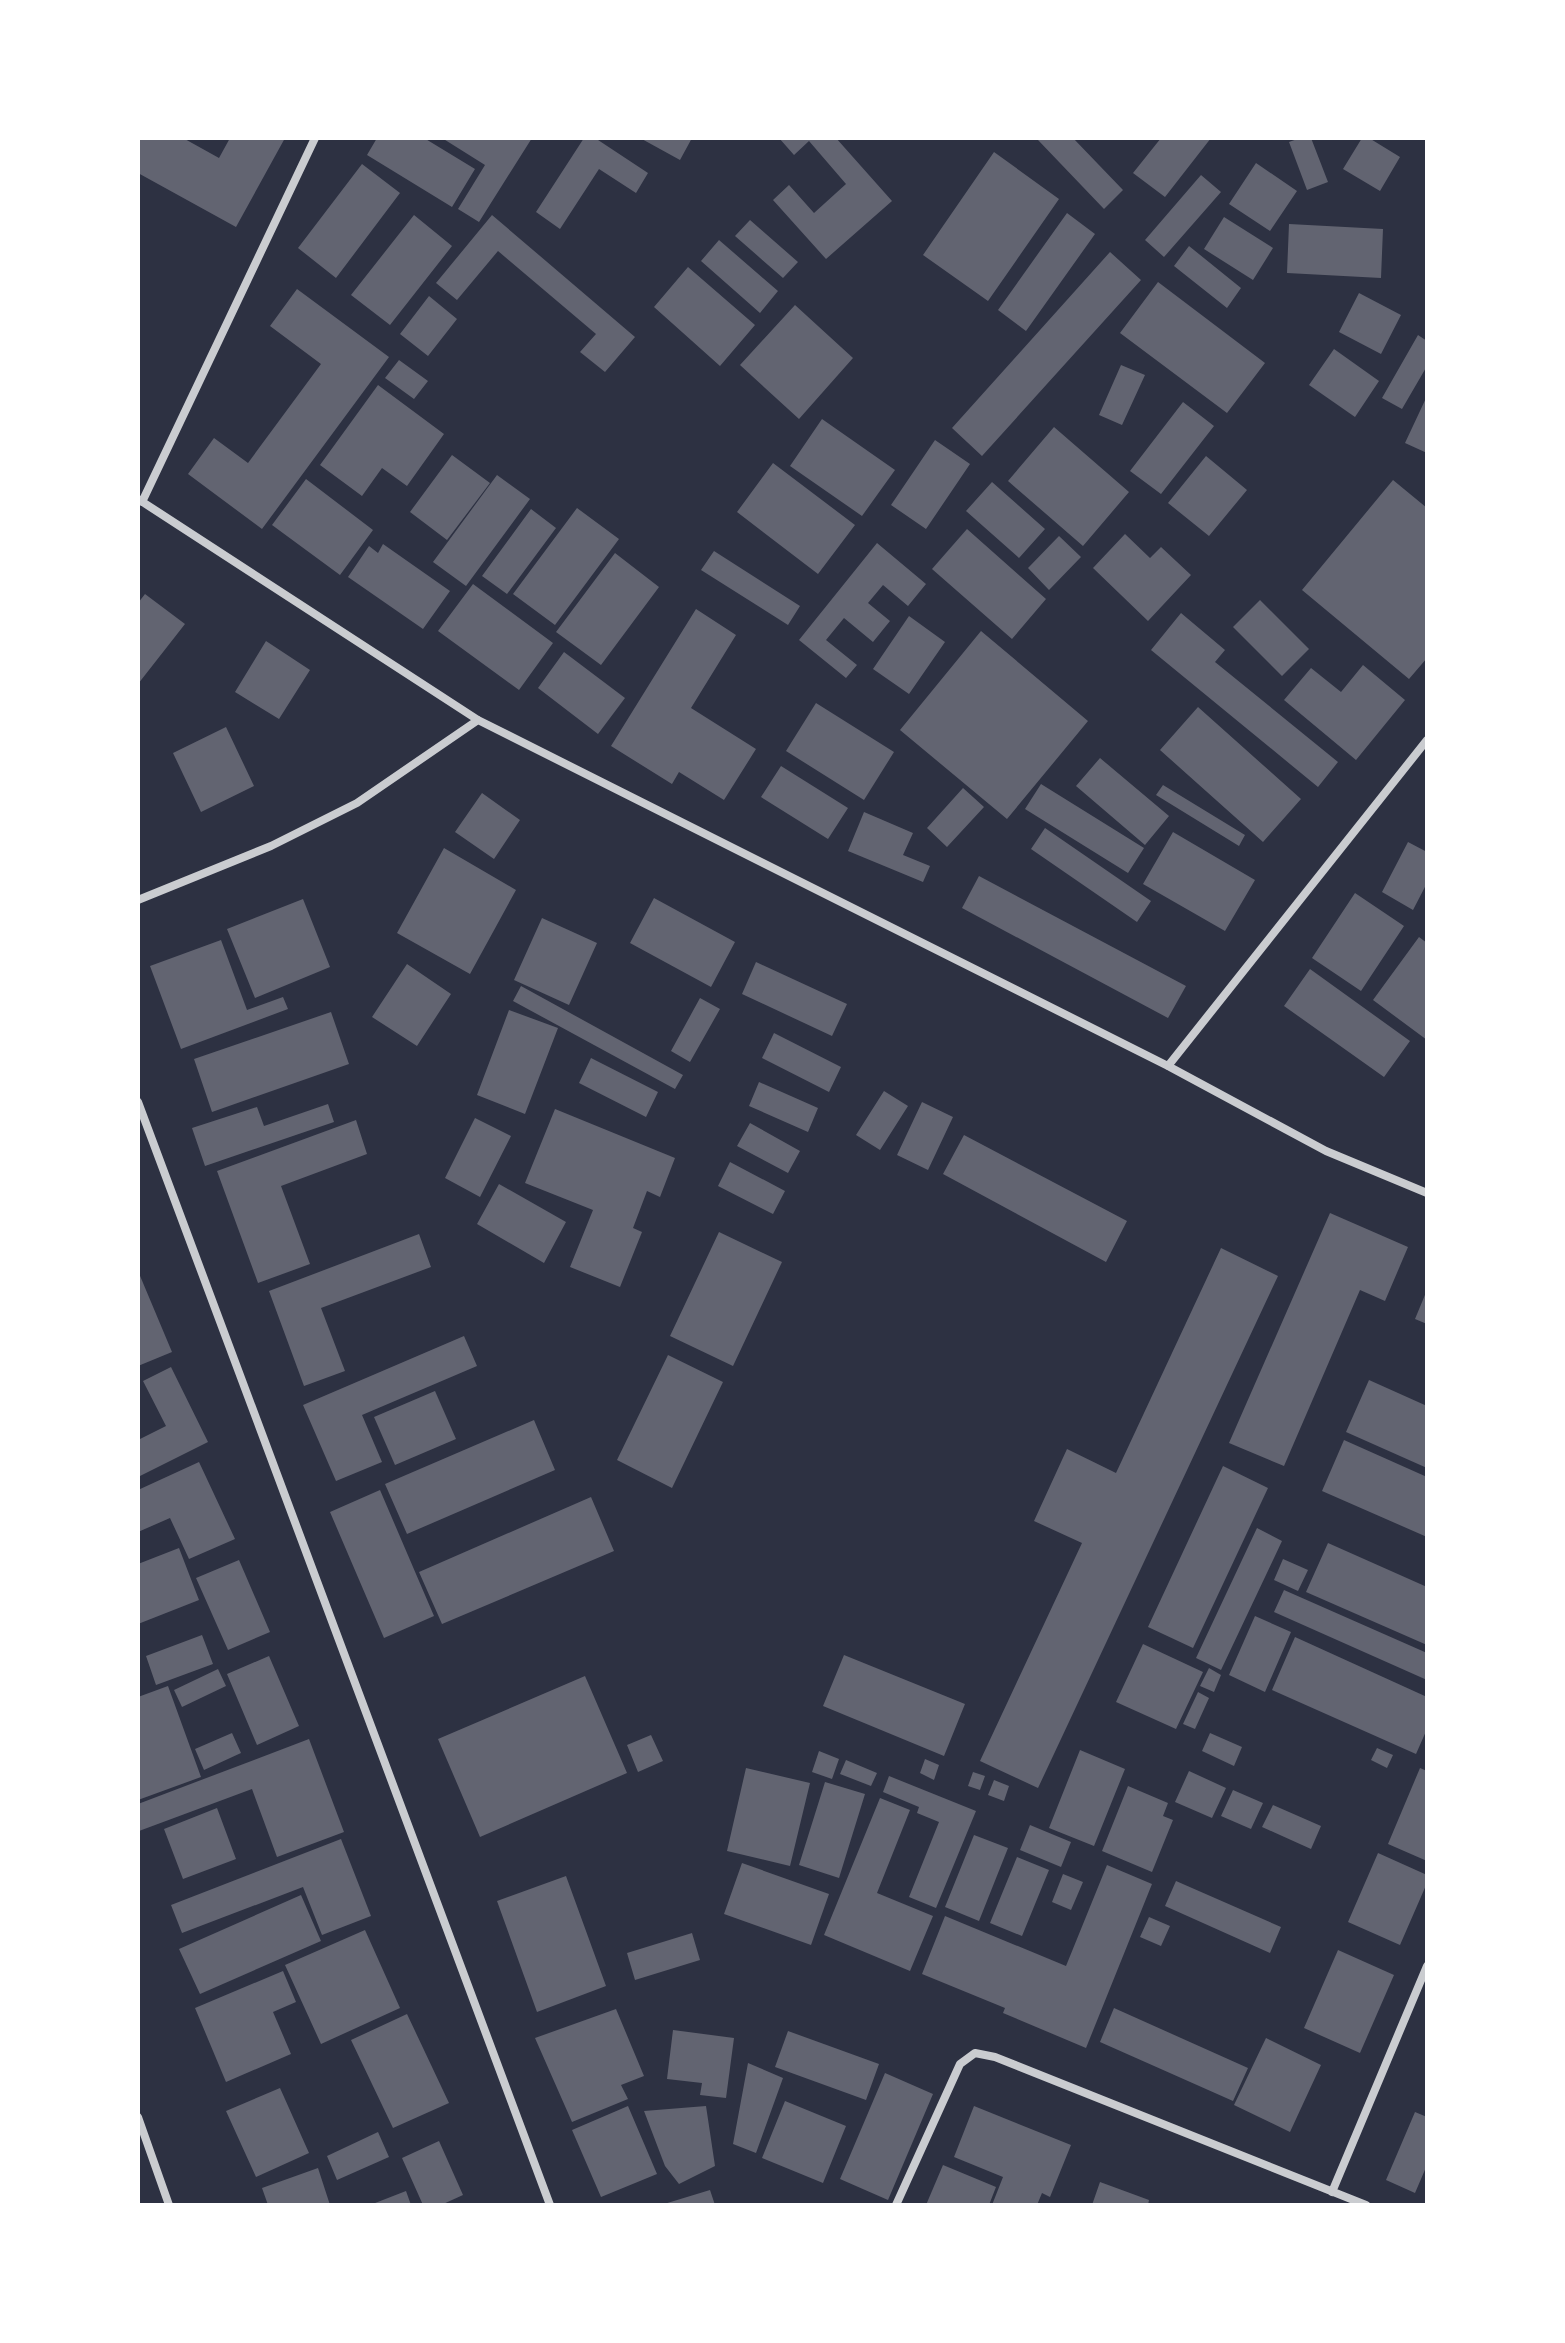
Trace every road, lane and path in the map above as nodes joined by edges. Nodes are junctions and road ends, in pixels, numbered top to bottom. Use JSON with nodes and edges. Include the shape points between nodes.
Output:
{"nodes":[{"id":1,"x":315,"y":138,"type":"edge"},
{"id":2,"x":140,"y":500,"type":"edge"},
{"id":3,"x":478,"y":720,"type":"junction"},
{"id":4,"x":1427,"y":740,"type":"edge"},
{"id":5,"x":138,"y":900,"type":"edge"},
{"id":6,"x":1168,"y":1066,"type":"junction"},
{"id":7,"x":138,"y":1102,"type":"edge"},
{"id":8,"x":1427,"y":1193,"type":"edge"},
{"id":9,"x":1427,"y":1966,"type":"edge"},
{"id":10,"x":138,"y":2117,"type":"edge"},
{"id":11,"x":1332,"y":2192,"type":"junction"},
{"id":12,"x":169,"y":2205,"type":"edge"},
{"id":13,"x":550,"y":2205,"type":"edge"},
{"id":14,"x":896,"y":2205,"type":"edge"},
{"id":15,"x":1366,"y":2205,"type":"edge"}],
"edges":[{"from":1,"to":2,"type":"street"},
{"from":2,"to":3,"type":"street"},
{"from":3,"to":5,"type":"street","via":[[357,803],[271,846]]},
{"from":3,"to":6,"type":"street"},
{"from":4,"to":6,"type":"street"},
{"from":6,"to":8,"type":"street","via":[[1326,1151]]},
{"from":7,"to":13,"type":"street"},
{"from":9,"to":11,"type":"street"},
{"from":10,"to":12,"type":"street"},
{"from":11,"to":14,"type":"street","via":[[975,2053],[960,2064]]},
{"from":11,"to":15,"type":"street"}]}
